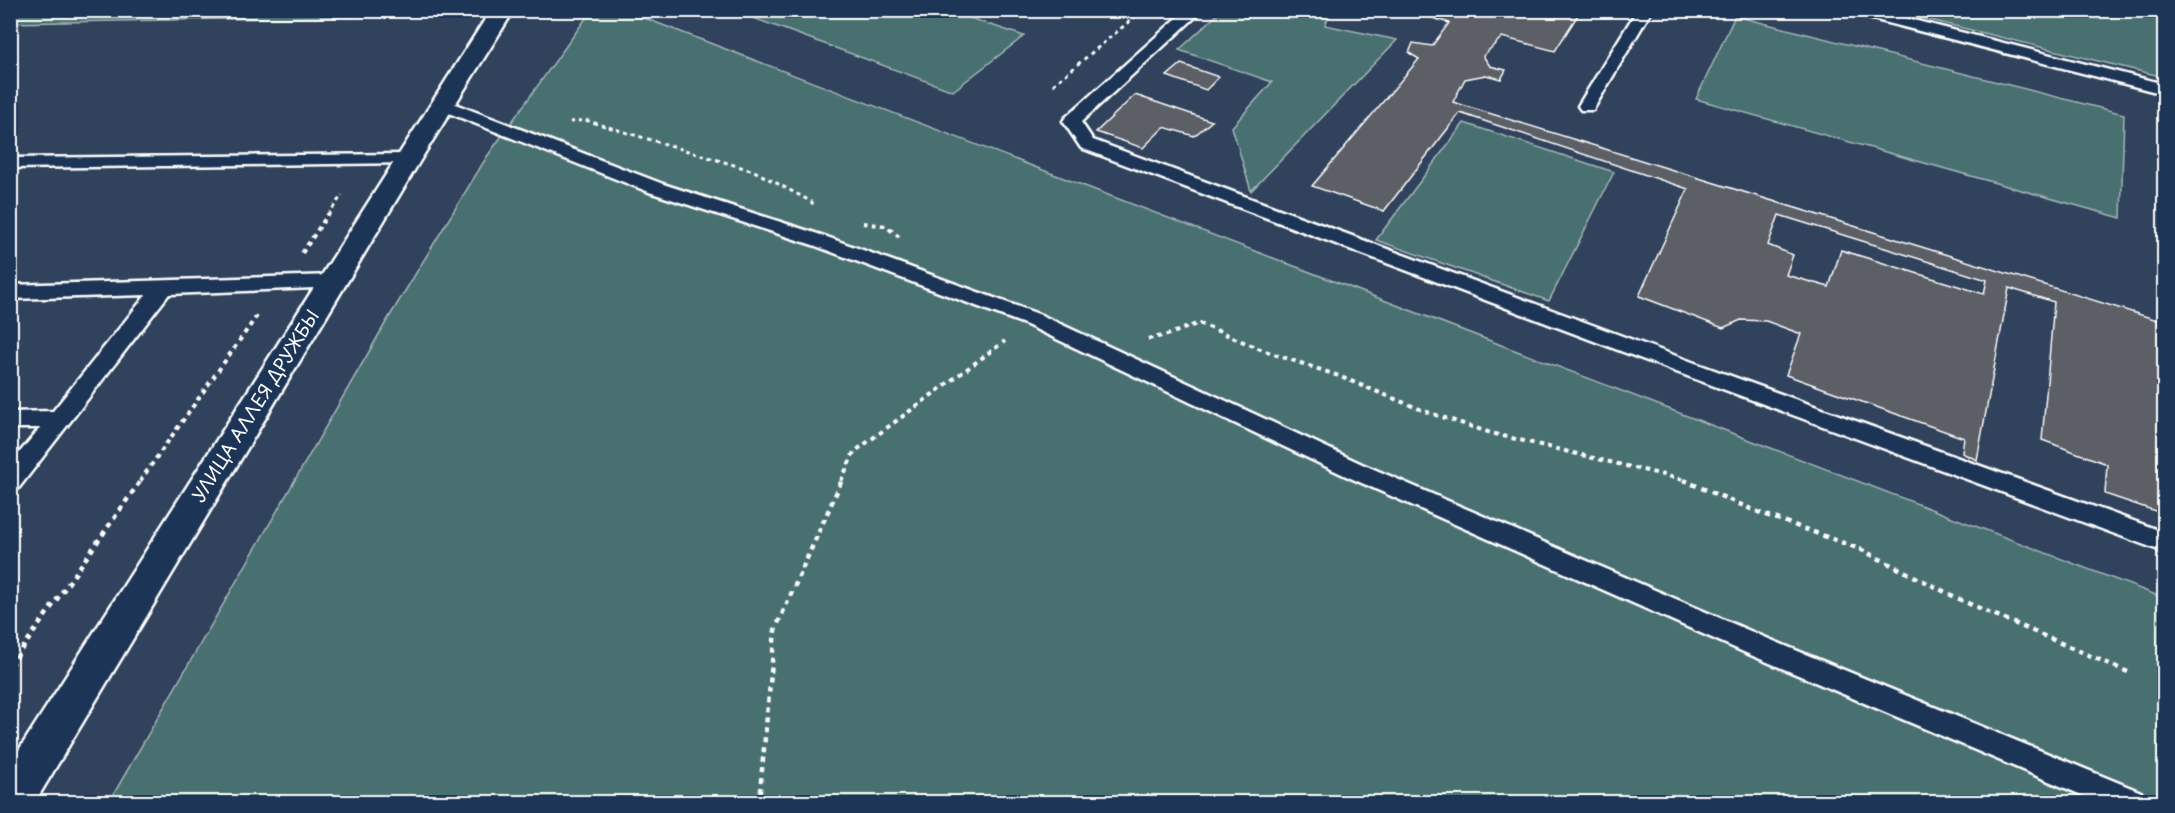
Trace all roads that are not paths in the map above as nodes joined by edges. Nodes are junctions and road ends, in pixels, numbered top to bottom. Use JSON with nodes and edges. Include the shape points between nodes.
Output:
{"nodes":[{"id":1,"x":503,"y":10,"type":"edge"},
{"id":2,"x":1196,"y":10,"type":"edge"},
{"id":3,"x":1645,"y":10,"type":"edge"},
{"id":4,"x":1854,"y":10,"type":"edge"},
{"id":5,"x":2164,"y":89,"type":"edge"},
{"id":6,"x":442,"y":104,"type":"junction"},
{"id":7,"x":1587,"y":106,"type":"dead end"},
{"id":8,"x":408,"y":159,"type":"junction"},
{"id":9,"x":10,"y":163,"type":"edge"},
{"id":10,"x":332,"y":282,"type":"junction"},
{"id":11,"x":164,"y":286,"type":"junction"},
{"id":12,"x":10,"y":291,"type":"edge"},
{"id":13,"x":60,"y":419,"type":"junction"},
{"id":14,"x":10,"y":420,"type":"edge"},
{"id":15,"x":10,"y":482,"type":"edge"},
{"id":16,"x":2164,"y":542,"type":"edge"},
{"id":17,"x":11,"y":802,"type":"edge"},
{"id":18,"x":2131,"y":802,"type":"edge"}],
"edges":[{"from":1,"to":6,"type":"main road","name":"УЛИЦА АЛЛЕЯ ДРУЖБЫ"},
{"from":2,"to":16,"type":"lane","via":[[1072,121],[1087,144]]},
{"from":3,"to":7,"type":"lane"},
{"from":4,"to":5,"type":"lane"},
{"from":6,"to":8,"type":"main road","name":"УЛИЦА АЛЛЕЯ ДРУЖБЫ"},
{"from":6,"to":18,"type":"lane","via":[[656,188],[820,241],[1034,320],[1354,470],[1755,645]]},
{"from":8,"to":9,"type":"lane"},
{"from":8,"to":10,"type":"main road","name":"УЛИЦА АЛЛЕЯ ДРУЖБЫ"},
{"from":10,"to":11,"type":"lane"},
{"from":10,"to":17,"type":"main road","name":"УЛИЦА АЛЛЕЯ ДРУЖБЫ"},
{"from":11,"to":12,"type":"lane"},
{"from":11,"to":13,"type":"lane"},
{"from":13,"to":14,"type":"lane"},
{"from":13,"to":15,"type":"lane"}]}
